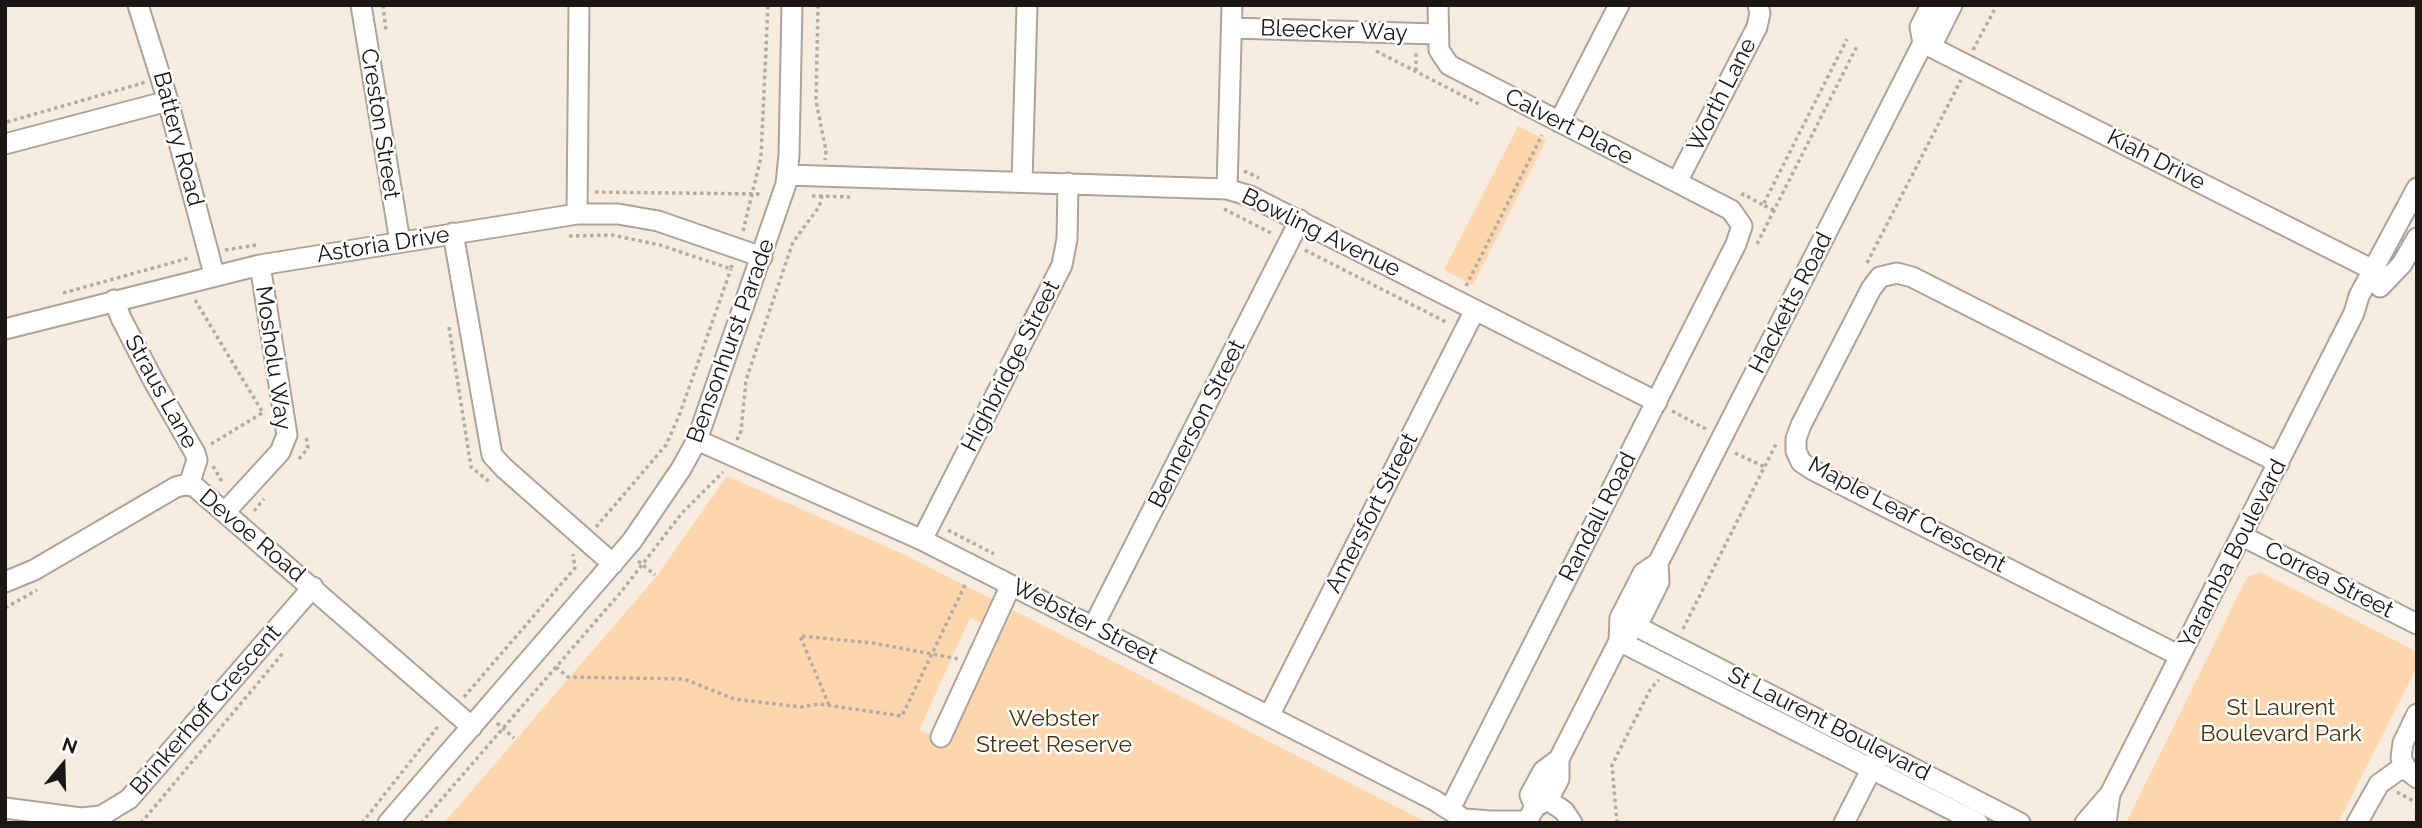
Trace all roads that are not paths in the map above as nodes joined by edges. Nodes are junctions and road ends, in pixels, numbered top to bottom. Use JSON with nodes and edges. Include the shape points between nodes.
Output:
{"nodes":[{"id":1,"x":138,"y":5,"type":"edge"},
{"id":2,"x":361,"y":5,"type":"edge"},
{"id":3,"x":579,"y":5,"type":"edge"},
{"id":4,"x":792,"y":5,"type":"edge"},
{"id":5,"x":1027,"y":5,"type":"edge"},
{"id":6,"x":1232,"y":5,"type":"edge"},
{"id":7,"x":1438,"y":5,"type":"edge"},
{"id":8,"x":1619,"y":5,"type":"edge"},
{"id":9,"x":1758,"y":5,"type":"edge"},
{"id":10,"x":1931,"y":5,"type":"edge"},
{"id":11,"x":1952,"y":5,"type":"edge"},
{"id":12,"x":1231,"y":28,"type":"junction"},
{"id":13,"x":1437,"y":34,"type":"junction"},
{"id":14,"x":1923,"y":43,"type":"junction"},
{"id":15,"x":168,"y":101,"type":"junction"},
{"id":16,"x":1559,"y":122,"type":"junction"},
{"id":17,"x":5,"y":144,"type":"edge"},
{"id":18,"x":1022,"y":182,"type":"junction"},
{"id":19,"x":1677,"y":182,"type":"junction"},
{"id":20,"x":1068,"y":183,"type":"junction"},
{"id":21,"x":786,"y":185,"type":"junction"},
{"id":22,"x":2417,"y":188,"type":"edge"},
{"id":23,"x":1223,"y":198,"type":"junction"},
{"id":24,"x":577,"y":205,"type":"junction"},
{"id":25,"x":1300,"y":220,"type":"junction"},
{"id":26,"x":1741,"y":223,"type":"joint"},
{"id":27,"x":453,"y":233,"type":"junction"},
{"id":28,"x":2417,"y":239,"type":"edge"},
{"id":29,"x":400,"y":242,"type":"junction"},
{"id":30,"x":762,"y":257,"type":"junction"},
{"id":31,"x":260,"y":265,"type":"junction"},
{"id":32,"x":214,"y":274,"type":"junction"},
{"id":33,"x":2381,"y":274,"type":"junction"},
{"id":34,"x":114,"y":300,"type":"junction"},
{"id":35,"x":1467,"y":305,"type":"junction"},
{"id":36,"x":5,"y":329,"type":"edge"},
{"id":37,"x":1657,"y":402,"type":"junction"},
{"id":38,"x":698,"y":440,"type":"junction"},
{"id":39,"x":2279,"y":463,"type":"junction"},
{"id":40,"x":189,"y":485,"type":"junction"},
{"id":41,"x":225,"y":512,"type":"junction"},
{"id":42,"x":2242,"y":536,"type":"junction"},
{"id":43,"x":922,"y":540,"type":"junction"},
{"id":44,"x":619,"y":556,"type":"junction"},
{"id":45,"x":5,"y":582,"type":"edge"},
{"id":46,"x":1011,"y":585,"type":"junction"},
{"id":47,"x":313,"y":587,"type":"junction"},
{"id":48,"x":1629,"y":622,"type":"junction"},
{"id":49,"x":2417,"y":624,"type":"edge"},
{"id":50,"x":1093,"y":626,"type":"junction"},
{"id":51,"x":1619,"y":641,"type":"junction"},
{"id":52,"x":2180,"y":656,"type":"junction"},
{"id":53,"x":2417,"y":714,"type":"edge"},
{"id":54,"x":1269,"y":716,"type":"junction"},
{"id":55,"x":472,"y":727,"type":"junction"},
{"id":56,"x":941,"y":737,"type":"dead end"},
{"id":57,"x":1881,"y":750,"type":"junction"},
{"id":58,"x":1872,"y":769,"type":"junction"},
{"id":59,"x":2410,"y":772,"type":"edge"},
{"id":60,"x":2110,"y":794,"type":"junction"},
{"id":61,"x":5,"y":808,"type":"edge"},
{"id":62,"x":1534,"y":813,"type":"edge"},
{"id":63,"x":1461,"y":817,"type":"edge"},
{"id":64,"x":388,"y":823,"type":"edge"},
{"id":65,"x":1572,"y":823,"type":"edge"},
{"id":66,"x":1844,"y":823,"type":"edge"},
{"id":67,"x":1978,"y":823,"type":"edge"},
{"id":68,"x":2020,"y":823,"type":"edge"},
{"id":69,"x":2085,"y":823,"type":"edge"},
{"id":70,"x":2106,"y":823,"type":"edge"},
{"id":71,"x":2357,"y":823,"type":"edge"}],
"edges":[{"from":1,"to":15,"type":"street","name":"Battery Road"},
{"from":2,"to":29,"type":"street","name":"Creston Street"},
{"from":3,"to":24,"type":"street"},
{"from":4,"to":21,"type":"street","name":"Bensonhurst Parade"},
{"from":5,"to":18,"type":"street"},
{"from":6,"to":12,"type":"street"},
{"from":7,"to":13,"type":"street","name":"Calvert Place"},
{"from":8,"to":16,"type":"street"},
{"from":9,"to":19,"type":"street","name":"Worth Lane","via":[[1757,27]]},
{"from":10,"to":14,"type":"street","name":"Hacketts Road","via":[[1920,27]]},
{"from":11,"to":14,"type":"street","name":"Hacketts Road","via":[[1936,37]]},
{"from":12,"to":13,"type":"street","name":"Bleecker Way"},
{"from":12,"to":23,"type":"street"},
{"from":13,"to":16,"type":"street","name":"Calvert Place","via":[[1439,50],[1449,65]]},
{"from":14,"to":33,"type":"street","name":"Kiah Drive"},
{"from":14,"to":48,"type":"street","name":"Hacketts Road","via":[[1658,563],[1659,582]]},
{"from":15,"to":17,"type":"street"},
{"from":15,"to":32,"type":"street","name":"Battery Road"},
{"from":16,"to":19,"type":"street","name":"Calvert Place"},
{"from":18,"to":20,"type":"street","name":"Bowling Avenue"},
{"from":18,"to":21,"type":"street","name":"Bowling Avenue"},
{"from":19,"to":26,"type":"street","name":"Calvert Place","via":[[1731,210]]},
{"from":20,"to":23,"type":"street","name":"Bowling Avenue"},
{"from":20,"to":43,"type":"street","name":"Highbridge Street","via":[[1062,265]]},
{"from":21,"to":30,"type":"street","name":"Bensonhurst Parade"},
{"from":22,"to":33,"type":"street","name":"Yaramba Boulevard"},
{"from":23,"to":25,"type":"street","name":"Bowling Avenue","via":[[1250,195]]},
{"from":24,"to":27,"type":"street","name":"Astoria Drive"},
{"from":24,"to":30,"type":"street","name":"Astoria Drive","via":[[649,219]]},
{"from":25,"to":35,"type":"street","name":"Bowling Avenue"},
{"from":25,"to":50,"type":"street","name":"Bennerson Street"},
{"from":26,"to":37,"type":"street","name":"Randall Road","via":[[1736,244]]},
{"from":27,"to":29,"type":"street","name":"Astoria Drive"},
{"from":27,"to":44,"type":"street","via":[[492,454],[503,468]]},
{"from":28,"to":33,"type":"street","name":"Yaramba Boulevard","via":[[2402,264]]},
{"from":29,"to":31,"type":"street","name":"Astoria Drive"},
{"from":30,"to":38,"type":"street","name":"Bensonhurst Parade"},
{"from":31,"to":32,"type":"street","name":"Astoria Drive"},
{"from":31,"to":41,"type":"street","name":"Mosholu Way","via":[[286,435],[280,452]]},
{"from":32,"to":34,"type":"street","name":"Astoria Drive"},
{"from":33,"to":39,"type":"street","name":"Yaramba Boulevard","via":[[2360,296]]},
{"from":34,"to":36,"type":"street","name":"Astoria Drive"},
{"from":34,"to":40,"type":"street","name":"Straus Lane","via":[[195,453]]},
{"from":35,"to":37,"type":"street","name":"Bowling Avenue"},
{"from":35,"to":54,"type":"street","name":"Amersfort Street"},
{"from":37,"to":63,"type":"street","name":"Randall Road"},
{"from":38,"to":43,"type":"street","name":"Webster Street"},
{"from":38,"to":44,"type":"street","name":"Bensonhurst Parade"},
{"from":39,"to":42,"type":"street","name":"Yaramba Boulevard"},
{"from":39,"to":52,"type":"street","name":"Maple Leaf Crescent","via":[[1896,273],[1880,277],[1871,289],[1801,425],[1796,451],[1801,462],[1813,470]]},
{"from":40,"to":41,"type":"street","name":"Devoe Road"},
{"from":40,"to":45,"type":"street","name":"Devoe Road","via":[[176,487],[34,570]]},
{"from":41,"to":47,"type":"street","name":"Devoe Road"},
{"from":42,"to":49,"type":"street","name":"Correa Street"},
{"from":42,"to":52,"type":"street","name":"Yaramba Boulevard"},
{"from":43,"to":46,"type":"street","name":"Webster Street"},
{"from":44,"to":55,"type":"street","name":"Bensonhurst Parade"},
{"from":46,"to":50,"type":"street","name":"Webster Street"},
{"from":46,"to":56,"type":"street"},
{"from":47,"to":55,"type":"street","name":"Devoe Road"},
{"from":47,"to":61,"type":"street","name":"Brinkerhoff Crescent","via":[[129,799],[101,816],[80,818]]},
{"from":48,"to":51,"type":"street","name":"Hacketts Road"},
{"from":48,"to":57,"type":"street","name":"St Laurent Boulevard"},
{"from":50,"to":54,"type":"street","name":"Webster Street"},
{"from":51,"to":58,"type":"street","name":"St Laurent Boulevard"},
{"from":51,"to":62,"type":"street","name":"Hacketts Road","via":[[1559,759],[1543,771],[1530,795]]},
{"from":52,"to":60,"type":"street","name":"Yaramba Boulevard"},
{"from":53,"to":59,"type":"street","via":[[2401,758]]},
{"from":54,"to":63,"type":"street","name":"Webster Street"},
{"from":55,"to":64,"type":"street","name":"Bensonhurst Parade"},
{"from":57,"to":58,"type":"street"},
{"from":57,"to":68,"type":"street","name":"St Laurent Boulevard"},
{"from":58,"to":66,"type":"street"},
{"from":58,"to":67,"type":"street","name":"St Laurent Boulevard"},
{"from":59,"to":71,"type":"street","via":[[2379,784]]},
{"from":60,"to":69,"type":"street","name":"Yaramba Boulevard"},
{"from":60,"to":70,"type":"street","name":"Yaramba Boulevard"},
{"from":62,"to":63,"type":"street","name":"Webster Street","via":[[1490,821]]},
{"from":62,"to":65,"type":"street","via":[[1564,811]]}]}
